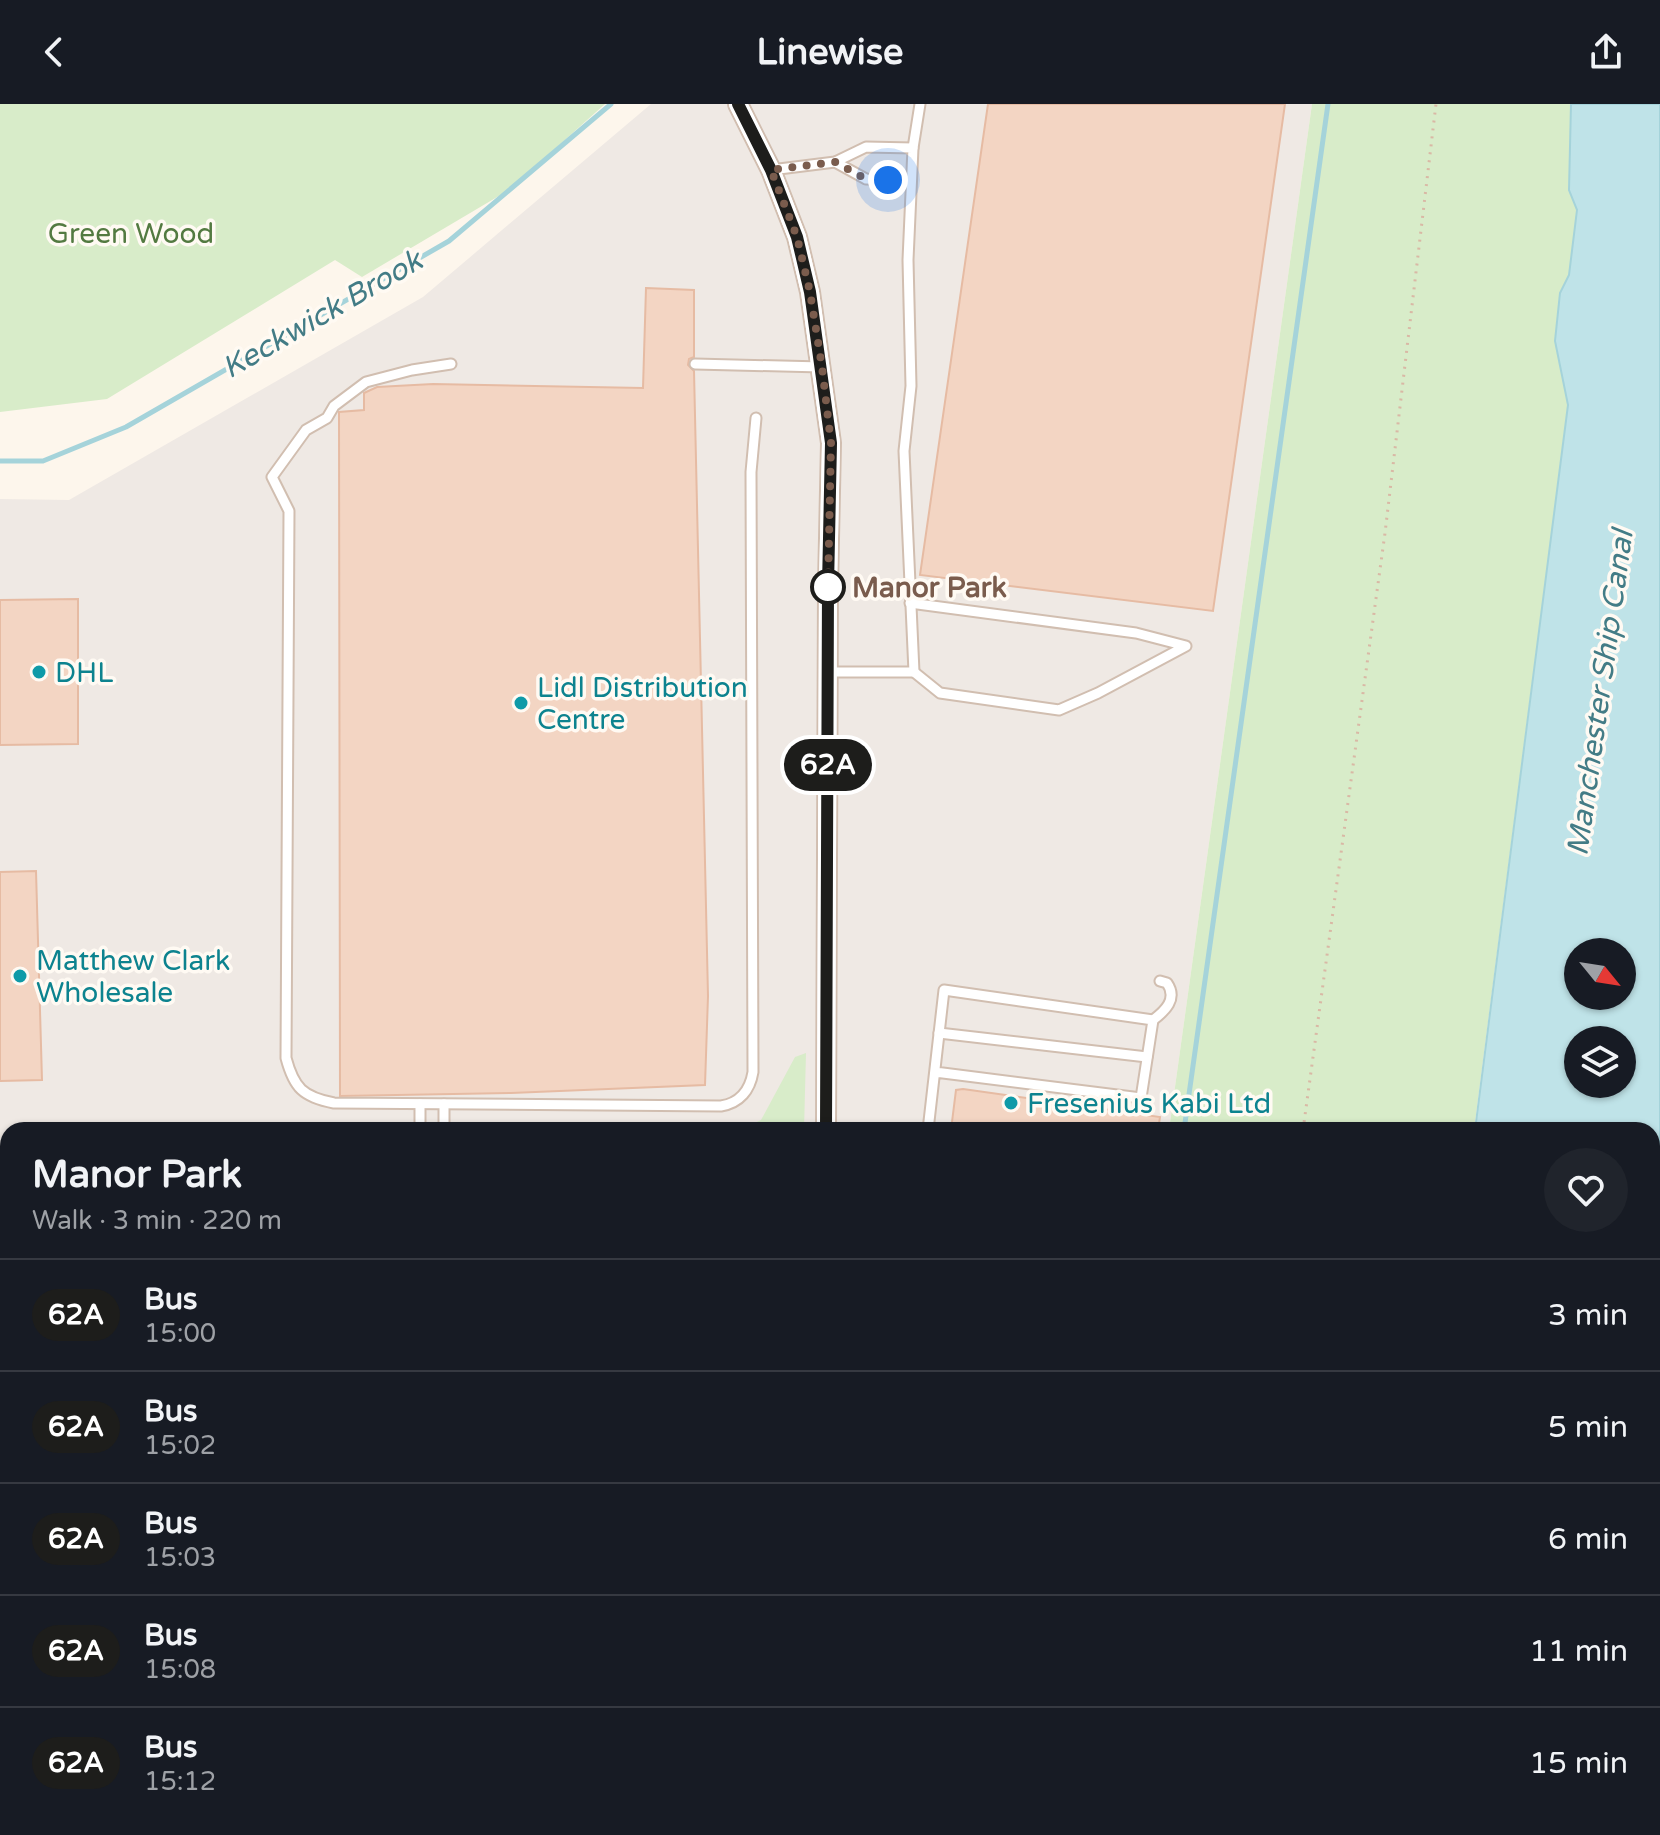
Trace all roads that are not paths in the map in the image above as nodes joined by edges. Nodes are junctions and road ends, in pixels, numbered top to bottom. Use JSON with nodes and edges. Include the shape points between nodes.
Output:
{"nodes":[{"id":1,"x":738,"y":104,"type":"edge"},
{"id":2,"x":920,"y":104,"type":"edge"},
{"id":3,"x":913,"y":148,"type":"junction"},
{"id":4,"x":835,"y":162,"type":"junction"},
{"id":5,"x":771,"y":170,"type":"junction"},
{"id":6,"x":910,"y":181,"type":"junction"},
{"id":7,"x":451,"y":364,"type":"dead end"},
{"id":8,"x":695,"y":364,"type":"dead end"},
{"id":9,"x":822,"y":367,"type":"junction"},
{"id":10,"x":756,"y":418,"type":"dead end"},
{"id":11,"x":910,"y":603,"type":"junction"},
{"id":12,"x":829,"y":672,"type":"junction"},
{"id":13,"x":914,"y":672,"type":"junction"},
{"id":14,"x":1160,"y":981,"type":"dead end"},
{"id":15,"x":1153,"y":1020,"type":"junction"},
{"id":16,"x":939,"y":1033,"type":"junction"},
{"id":17,"x":1147,"y":1057,"type":"junction"},
{"id":18,"x":935,"y":1072,"type":"junction"},
{"id":19,"x":420,"y":1104,"type":"junction"},
{"id":20,"x":444,"y":1104,"type":"junction"},
{"id":21,"x":420,"y":1122,"type":"edge"},
{"id":22,"x":444,"y":1122,"type":"edge"},
{"id":23,"x":826,"y":1122,"type":"edge"},
{"id":24,"x":929,"y":1122,"type":"edge"}],
"edges":[{"from":1,"to":5,"type":"street"},
{"from":2,"to":3,"type":"lane"},
{"from":3,"to":4,"type":"lane","via":[[866,147]]},
{"from":3,"to":6,"type":"lane"},
{"from":4,"to":5,"type":"lane"},
{"from":4,"to":6,"type":"lane","via":[[866,179]]},
{"from":5,"to":9,"type":"street","via":[[797,237]]},
{"from":6,"to":11,"type":"lane","via":[[911,386],[904,451]]},
{"from":7,"to":19,"type":"lane","via":[[358,387],[327,418],[306,430],[272,477],[289,511],[286,1058],[294,1083],[322,1101]]},
{"from":8,"to":9,"type":"lane"},
{"from":9,"to":12,"type":"street","via":[[831,443]]},
{"from":10,"to":20,"type":"lane","via":[[751,472],[751,1082],[735,1102],[721,1106]]},
{"from":11,"to":13,"type":"lane"},
{"from":11,"to":13,"type":"lane","via":[[1136,633],[1186,646],[1059,710],[940,693]]},
{"from":12,"to":13,"type":"lane"},
{"from":12,"to":23,"type":"street"},
{"from":14,"to":15,"type":"lane","via":[[1171,989],[1170,998],[1167,1010]]},
{"from":15,"to":16,"type":"lane","via":[[944,990]]},
{"from":15,"to":17,"type":"lane"},
{"from":16,"to":17,"type":"lane"},
{"from":16,"to":18,"type":"lane"},
{"from":17,"to":18,"type":"lane","via":[[1141,1098]]},
{"from":18,"to":24,"type":"lane"},
{"from":19,"to":20,"type":"lane"},
{"from":19,"to":21,"type":"lane"},
{"from":20,"to":22,"type":"lane"}]}
